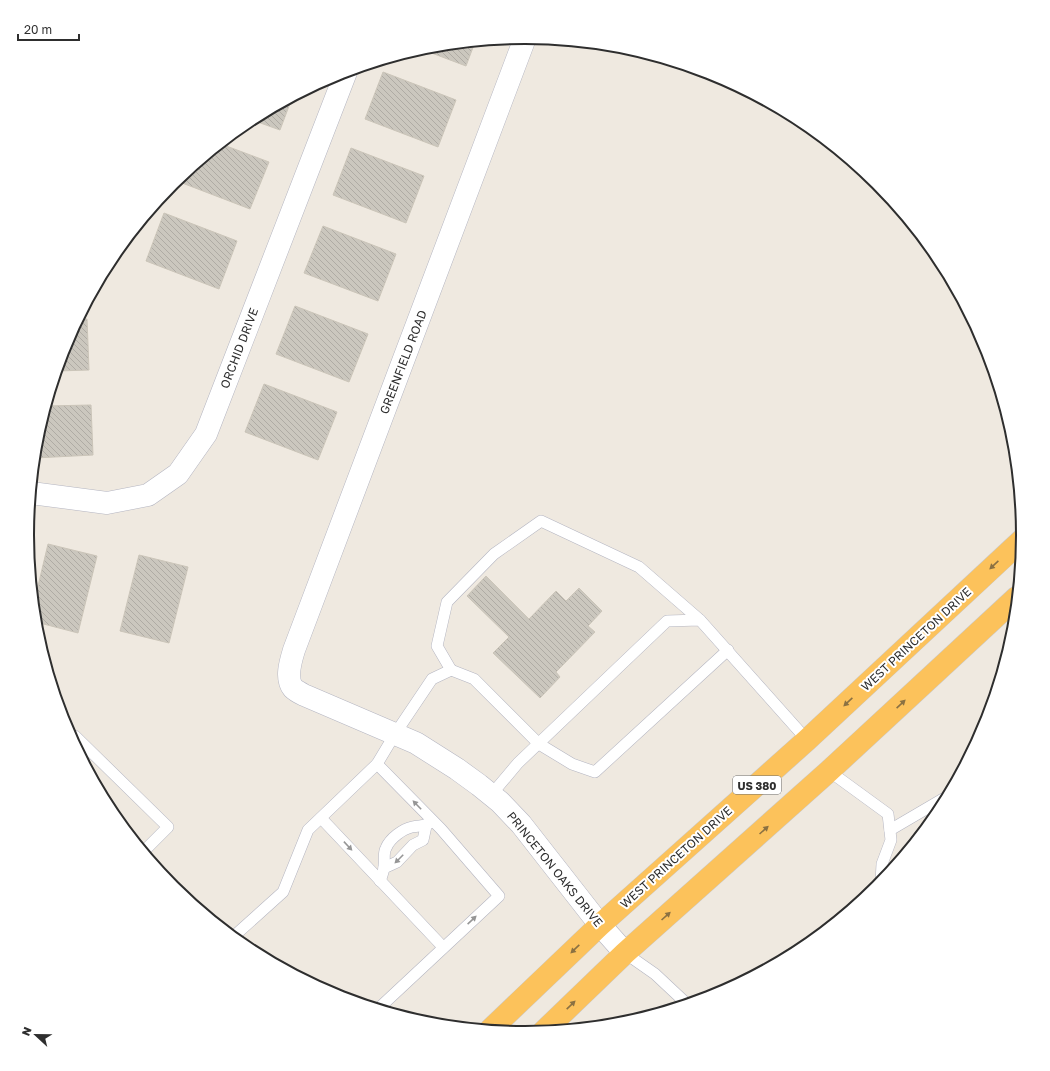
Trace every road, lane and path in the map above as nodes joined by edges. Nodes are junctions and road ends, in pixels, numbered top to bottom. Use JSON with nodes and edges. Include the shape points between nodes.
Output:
{"nodes":[{"id":1,"x":523,"y":44,"type":"edge"},
{"id":2,"x":343,"y":80,"type":"edge"},
{"id":3,"x":36,"y":493,"type":"edge"},
{"id":4,"x":1016,"y":546,"type":"edge"},
{"id":5,"x":1012,"y":602,"type":"edge"},
{"id":6,"x":700,"y":620,"type":"junction"},
{"id":7,"x":728,"y":650,"type":"junction"},
{"id":8,"x":451,"y":670,"type":"junction"},
{"id":9,"x":292,"y":687,"type":"joint"},
{"id":10,"x":395,"y":734,"type":"junction"},
{"id":11,"x":79,"y":740,"type":"edge"},
{"id":12,"x":807,"y":740,"type":"junction"},
{"id":13,"x":539,"y":744,"type":"junction"},
{"id":14,"x":377,"y":764,"type":"junction"},
{"id":15,"x":829,"y":771,"type":"junction"},
{"id":16,"x":491,"y":796,"type":"junction"},
{"id":17,"x":936,"y":803,"type":"edge"},
{"id":18,"x":321,"y":818,"type":"junction"},
{"id":19,"x":429,"y":823,"type":"junction"},
{"id":20,"x":890,"y":830,"type":"junction"},
{"id":21,"x":147,"y":849,"type":"edge"},
{"id":22,"x":384,"y":868,"type":"junction"},
{"id":23,"x":882,"y":873,"type":"edge"},
{"id":24,"x":380,"y":881,"type":"junction"},
{"id":25,"x":600,"y":925,"type":"junction"},
{"id":26,"x":237,"y":933,"type":"edge"},
{"id":27,"x":443,"y":947,"type":"junction"},
{"id":28,"x":625,"y":953,"type":"junction"},
{"id":29,"x":683,"y":1000,"type":"edge"},
{"id":30,"x":382,"y":1005,"type":"edge"},
{"id":31,"x":495,"y":1025,"type":"edge"},
{"id":32,"x":550,"y":1025,"type":"edge"}],
"edges":[{"from":1,"to":9,"type":"street","name":"GREENFIELD ROAD","via":[[294,650],[289,665]]},
{"from":2,"to":3,"type":"street","name":"ORCHID DRIVE","via":[[206,434],[178,474],[148,495],[107,503]]},
{"from":4,"to":12,"type":"highway","name":"WEST PRINCETON DRIVE","number":"US 380","one_way":true},
{"from":15,"to":5,"type":"highway","number":"US 380","one_way":true},
{"from":6,"to":7,"type":"lane"},
{"from":6,"to":8,"type":"lane","via":[[638,567],[541,522],[494,554],[447,602],[436,646]]},
{"from":6,"to":13,"type":"lane","via":[[667,621]]},
{"from":7,"to":12,"type":"lane"},
{"from":7,"to":13,"type":"lane","via":[[595,772],[572,764]]},
{"from":8,"to":10,"type":"lane","via":[[432,679]]},
{"from":8,"to":13,"type":"lane","via":[[474,679]]},
{"from":9,"to":10,"type":"street","name":"PRINCETON OAKS DRIVE","via":[[317,702]]},
{"from":10,"to":14,"type":"lane"},
{"from":10,"to":16,"type":"street","name":"PRINCETON OAKS DRIVE","via":[[416,743],[446,762]]},
{"from":11,"to":21,"type":"lane","via":[[168,827]]},
{"from":12,"to":25,"type":"highway","name":"WEST PRINCETON DRIVE","number":"US 380"},
{"from":13,"to":16,"type":"lane","via":[[518,763]]},
{"from":14,"to":18,"type":"lane"},
{"from":19,"to":14,"type":"lane","one_way":true},
{"from":15,"to":20,"type":"lane","via":[[888,814]]},
{"from":28,"to":15,"type":"highway","number":"US 380","one_way":true},
{"from":16,"to":25,"type":"street","name":"PRINCETON OAKS DRIVE","via":[[521,824]]},
{"from":17,"to":20,"type":"lane"},
{"from":18,"to":24,"type":"lane","one_way":true},
{"from":18,"to":26,"type":"lane","via":[[308,830],[283,892]]},
{"from":19,"to":22,"type":"lane","one_way":true,"via":[[422,840],[413,845],[397,862]]},
{"from":19,"to":22,"type":"lane","via":[[412,827],[394,838],[386,848]]},
{"from":27,"to":19,"type":"lane","one_way":true,"via":[[499,896]]},
{"from":20,"to":23,"type":"lane","via":[[891,840]]},
{"from":22,"to":24,"type":"lane"},
{"from":24,"to":27,"type":"lane"},
{"from":25,"to":28,"type":"street","name":"PRINCETON OAKS DRIVE"},
{"from":25,"to":31,"type":"highway","name":"WEST PRINCETON DRIVE","number":"US 380","one_way":true},
{"from":27,"to":30,"type":"lane"},
{"from":28,"to":29,"type":"lane","via":[[655,974]]},
{"from":32,"to":28,"type":"highway","number":"US 380","one_way":true}]}
